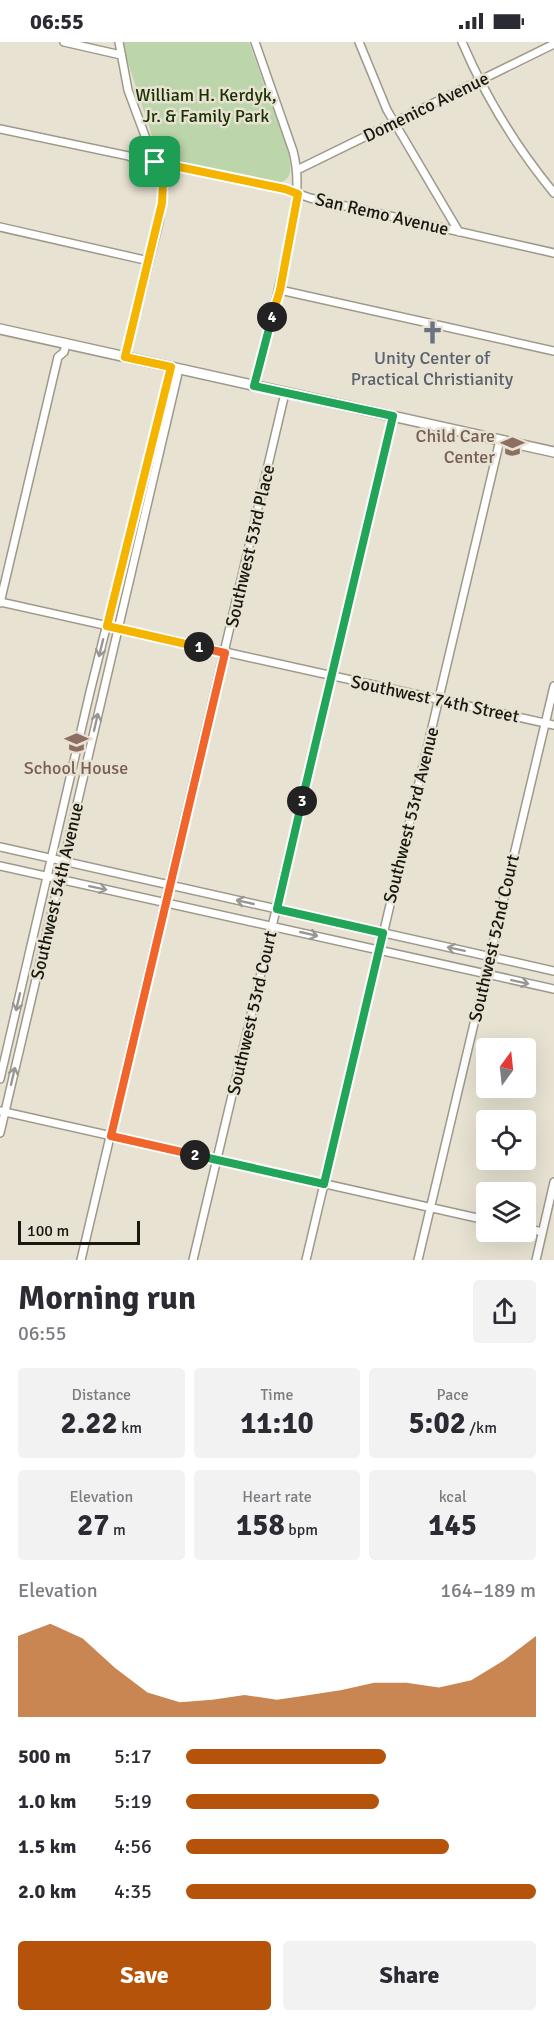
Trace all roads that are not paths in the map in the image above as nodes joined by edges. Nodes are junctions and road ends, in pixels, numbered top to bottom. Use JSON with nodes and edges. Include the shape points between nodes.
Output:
{"nodes":[{"id":1,"x":64,"y":42,"type":"edge"},
{"id":2,"x":119,"y":42,"type":"edge"},
{"id":3,"x":255,"y":42,"type":"edge"},
{"id":4,"x":359,"y":42,"type":"edge"},
{"id":5,"x":462,"y":42,"type":"edge"},
{"id":6,"x":554,"y":44,"type":"edge"},
{"id":7,"x":121,"y":55,"type":"junction"},
{"id":8,"x":481,"y":81,"type":"junction"},
{"id":9,"x":393,"y":122,"type":"junction"},
{"id":10,"x":0,"y":129,"type":"edge"},
{"id":11,"x":147,"y":141,"type":"junction"},
{"id":12,"x":129,"y":157,"type":"junction"},
{"id":13,"x":155,"y":162,"type":"junction"},
{"id":14,"x":297,"y":170,"type":"junction"},
{"id":15,"x":554,"y":193,"type":"edge"},
{"id":16,"x":298,"y":194,"type":"junction"},
{"id":17,"x":0,"y":227,"type":"edge"},
{"id":18,"x":459,"y":232,"type":"junction"},
{"id":19,"x":554,"y":253,"type":"edge"},
{"id":20,"x":149,"y":261,"type":"junction"},
{"id":21,"x":280,"y":290,"type":"junction"},
{"id":22,"x":0,"y":329,"type":"edge"},
{"id":23,"x":61,"y":343,"type":"junction"},
{"id":24,"x":554,"y":351,"type":"edge"},
{"id":25,"x":125,"y":357,"type":"junction"},
{"id":26,"x":175,"y":368,"type":"junction"},
{"id":27,"x":254,"y":386,"type":"junction"},
{"id":28,"x":285,"y":393,"type":"junction"},
{"id":29,"x":393,"y":416,"type":"junction"},
{"id":30,"x":500,"y":440,"type":"junction"},
{"id":31,"x":554,"y":452,"type":"edge"},
{"id":32,"x":0,"y":602,"type":"edge"},
{"id":33,"x":107,"y":626,"type":"junction"},
{"id":34,"x":118,"y":628,"type":"junction"},
{"id":35,"x":225,"y":653,"type":"junction"},
{"id":36,"x":332,"y":676,"type":"junction"},
{"id":37,"x":554,"y":686,"type":"edge"},
{"id":38,"x":439,"y":700,"type":"junction"},
{"id":39,"x":545,"y":723,"type":"junction"},
{"id":40,"x":554,"y":725,"type":"edge"},
{"id":41,"x":0,"y":847,"type":"edge"},
{"id":42,"x":51,"y":858,"type":"junction"},
{"id":43,"x":64,"y":861,"type":"junction"},
{"id":44,"x":0,"y":866,"type":"edge"},
{"id":45,"x":47,"y":876,"type":"junction"},
{"id":46,"x":60,"y":879,"type":"junction"},
{"id":47,"x":170,"y":885,"type":"junction"},
{"id":48,"x":166,"y":902,"type":"junction"},
{"id":49,"x":277,"y":909,"type":"junction"},
{"id":50,"x":272,"y":926,"type":"junction"},
{"id":51,"x":383,"y":933,"type":"junction"},
{"id":52,"x":379,"y":950,"type":"junction"},
{"id":53,"x":490,"y":956,"type":"junction"},
{"id":54,"x":554,"y":971,"type":"edge"},
{"id":55,"x":486,"y":974,"type":"junction"},
{"id":56,"x":554,"y":989,"type":"edge"},
{"id":57,"x":0,"y":1079,"type":"edge"},
{"id":58,"x":2,"y":1112,"type":"edge"},
{"id":59,"x":0,"y":1133,"type":"edge"},
{"id":60,"x":111,"y":1136,"type":"junction"},
{"id":61,"x":217,"y":1160,"type":"junction"},
{"id":62,"x":554,"y":1182,"type":"edge"},
{"id":63,"x":324,"y":1184,"type":"junction"},
{"id":64,"x":431,"y":1208,"type":"junction"},
{"id":65,"x":476,"y":1218,"type":"edge"},
{"id":66,"x":536,"y":1231,"type":"edge"},
{"id":67,"x":542,"y":1232,"type":"junction"},
{"id":68,"x":81,"y":1260,"type":"edge"},
{"id":69,"x":193,"y":1260,"type":"edge"},
{"id":70,"x":306,"y":1260,"type":"edge"},
{"id":71,"x":418,"y":1260,"type":"edge"},
{"id":72,"x":536,"y":1260,"type":"edge"}],
"edges":[{"from":1,"to":7,"type":"street"},
{"from":2,"to":7,"type":"street"},
{"from":3,"to":14,"type":"street"},
{"from":4,"to":9,"type":"street"},
{"from":5,"to":8,"type":"street"},
{"from":6,"to":8,"type":"street","name":"Domenico Avenue"},
{"from":7,"to":11,"type":"street","via":[[128,90]]},
{"from":8,"to":9,"type":"street","name":"Domenico Avenue"},
{"from":8,"to":15,"type":"street"},
{"from":9,"to":14,"type":"street","name":"Domenico Avenue"},
{"from":9,"to":18,"type":"street"},
{"from":10,"to":12,"type":"street","name":"San Remo Avenue"},
{"from":11,"to":12,"type":"street","via":[[142,151]]},
{"from":11,"to":13,"type":"street"},
{"from":12,"to":13,"type":"street","name":"San Remo Avenue"},
{"from":13,"to":16,"type":"street","name":"San Remo Avenue"},
{"from":13,"to":20,"type":"street","via":[[164,191]]},
{"from":14,"to":16,"type":"street"},
{"from":16,"to":18,"type":"street","name":"San Remo Avenue"},
{"from":16,"to":21,"type":"street"},
{"from":17,"to":20,"type":"street"},
{"from":18,"to":19,"type":"street","name":"San Remo Avenue"},
{"from":20,"to":25,"type":"street"},
{"from":21,"to":24,"type":"street"},
{"from":21,"to":27,"type":"street"},
{"from":22,"to":23,"type":"main road"},
{"from":23,"to":25,"type":"main road"},
{"from":23,"to":32,"type":"street","via":[[64,352],[58,357]]},
{"from":25,"to":26,"type":"main road"},
{"from":26,"to":27,"type":"main road"},
{"from":26,"to":33,"type":"street","name":"Southwest 54th Avenue"},
{"from":26,"to":34,"type":"street","name":"Southwest 54th Avenue"},
{"from":27,"to":28,"type":"main road"},
{"from":28,"to":29,"type":"main road"},
{"from":28,"to":35,"type":"street","name":"Southwest 53rd Place"},
{"from":29,"to":30,"type":"main road"},
{"from":29,"to":36,"type":"street","name":"Southwest 53rd Court"},
{"from":30,"to":31,"type":"main road"},
{"from":30,"to":38,"type":"street","name":"Southwest 53rd Avenue"},
{"from":32,"to":33,"type":"street","name":"Southwest 74th Street"},
{"from":33,"to":34,"type":"street","name":"Southwest 74th Street"},
{"from":33,"to":42,"type":"street","name":"Southwest 54th Avenue","one_way":true},
{"from":34,"to":35,"type":"street","name":"Southwest 74th Street"},
{"from":43,"to":34,"type":"street","name":"Southwest 54th Avenue","one_way":true},
{"from":35,"to":36,"type":"street","name":"Southwest 74th Street"},
{"from":35,"to":47,"type":"street","name":"Southwest 53rd Place"},
{"from":36,"to":38,"type":"street","name":"Southwest 74th Street"},
{"from":36,"to":49,"type":"street","name":"Southwest 53rd Court"},
{"from":37,"to":39,"type":"street","name":"Southwest 52nd Court"},
{"from":38,"to":39,"type":"street","name":"Southwest 74th Street"},
{"from":38,"to":51,"type":"street","name":"Southwest 53rd Avenue"},
{"from":39,"to":40,"type":"street","name":"Southwest 74th Street"},
{"from":39,"to":53,"type":"street","name":"Southwest 52nd Court"},
{"from":41,"to":42,"type":"street"},
{"from":42,"to":43,"type":"street"},
{"from":42,"to":45,"type":"street","name":"Southwest 54th Avenue"},
{"from":43,"to":46,"type":"street","name":"Southwest 54th Avenue"},
{"from":43,"to":47,"type":"street"},
{"from":44,"to":45,"type":"street"},
{"from":45,"to":46,"type":"street"},
{"from":45,"to":57,"type":"street","name":"Southwest 54th Avenue","one_way":true},
{"from":46,"to":48,"type":"street","one_way":true},
{"from":58,"to":46,"type":"street","name":"Southwest 54th Avenue","one_way":true},
{"from":47,"to":48,"type":"street","name":"Southwest 53rd Place"},
{"from":49,"to":47,"type":"street","one_way":true},
{"from":48,"to":50,"type":"street"},
{"from":48,"to":60,"type":"street","name":"Southwest 53rd Place"},
{"from":49,"to":50,"type":"street","name":"Southwest 53rd Court"},
{"from":49,"to":51,"type":"street"},
{"from":50,"to":52,"type":"street","one_way":true},
{"from":50,"to":61,"type":"street","name":"Southwest 53rd Court"},
{"from":51,"to":52,"type":"street","name":"Southwest 53rd Avenue"},
{"from":53,"to":51,"type":"street","one_way":true},
{"from":52,"to":55,"type":"street"},
{"from":52,"to":63,"type":"street","name":"Southwest 53rd Avenue"},
{"from":53,"to":54,"type":"street"},
{"from":53,"to":55,"type":"street","name":"Southwest 52nd Court"},
{"from":55,"to":56,"type":"street","one_way":true},
{"from":55,"to":64,"type":"street","name":"Southwest 52nd Court"},
{"from":58,"to":59,"type":"street","name":"Southwest 54th Avenue"},
{"from":58,"to":60,"type":"street"},
{"from":60,"to":61,"type":"street"},
{"from":60,"to":68,"type":"street","name":"Southwest 53rd Place"},
{"from":61,"to":63,"type":"street"},
{"from":61,"to":69,"type":"street","name":"Southwest 53rd Court"},
{"from":62,"to":67,"type":"street"},
{"from":63,"to":64,"type":"street"},
{"from":63,"to":70,"type":"street","name":"Southwest 53rd Avenue"},
{"from":64,"to":65,"type":"street"},
{"from":64,"to":71,"type":"street","name":"Southwest 52nd Court"},
{"from":66,"to":67,"type":"street"},
{"from":67,"to":72,"type":"street"}]}
